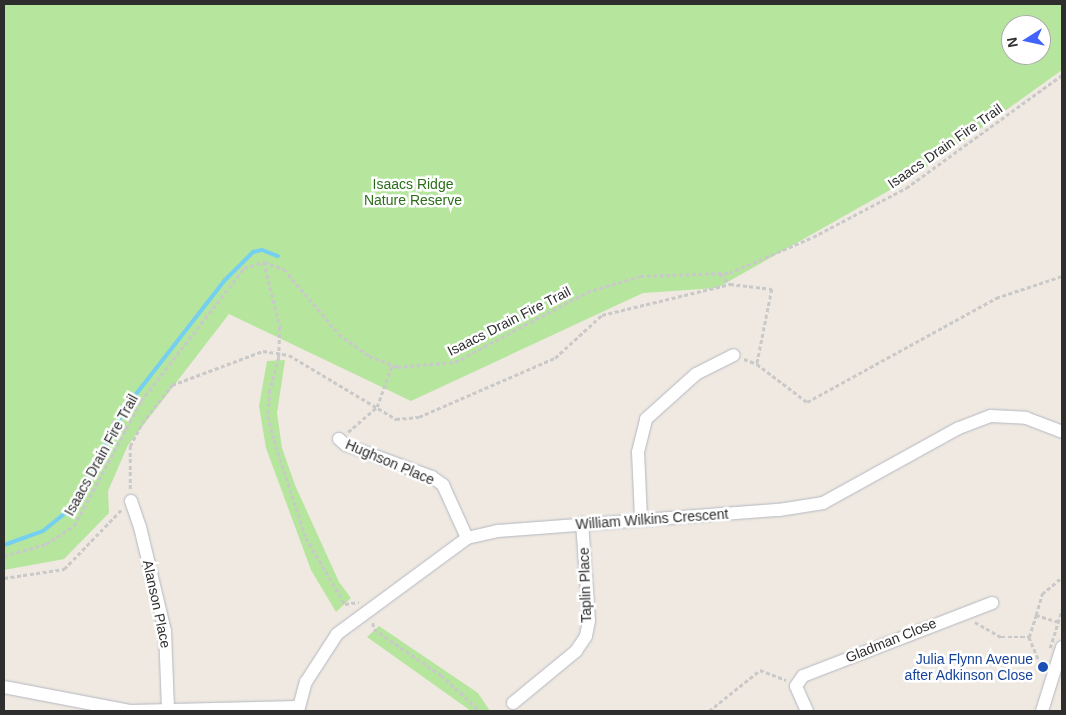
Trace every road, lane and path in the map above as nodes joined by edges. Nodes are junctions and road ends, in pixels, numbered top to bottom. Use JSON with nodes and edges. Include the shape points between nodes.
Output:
{"nodes":[{"id":1,"x":1062,"y":75,"type":"edge"},
{"id":2,"x":264,"y":262,"type":"junction"},
{"id":3,"x":719,"y":273,"type":"junction"},
{"id":4,"x":1062,"y":276,"type":"edge"},
{"id":5,"x":730,"y":284,"type":"junction"},
{"id":6,"x":279,"y":353,"type":"junction"},
{"id":7,"x":734,"y":355,"type":"dead end"},
{"id":8,"x":392,"y":365,"type":"junction"},
{"id":9,"x":377,"y":407,"type":"junction"},
{"id":10,"x":112,"y":421,"type":"dead end"},
{"id":11,"x":126,"y":430,"type":"junction"},
{"id":12,"x":1062,"y":432,"type":"edge"},
{"id":13,"x":339,"y":439,"type":"joint"},
{"id":14,"x":131,"y":500,"type":"junction"},
{"id":15,"x":641,"y":518,"type":"junction"},
{"id":16,"x":582,"y":523,"type":"junction"},
{"id":17,"x":467,"y":538,"type":"junction"},
{"id":18,"x":4,"y":556,"type":"edge"},
{"id":19,"x":1062,"y":577,"type":"edge"},
{"id":20,"x":4,"y":578,"type":"edge"},
{"id":21,"x":992,"y":603,"type":"dead end"},
{"id":22,"x":1062,"y":609,"type":"edge"},
{"id":23,"x":365,"y":611,"type":"junction"},
{"id":24,"x":961,"y":613,"type":"junction"},
{"id":25,"x":1036,"y":615,"type":"junction"},
{"id":26,"x":1062,"y":623,"type":"edge"},
{"id":27,"x":1029,"y":637,"type":"junction"},
{"id":28,"x":1058,"y":649,"type":"edge"},
{"id":29,"x":1054,"y":674,"type":"junction"},
{"id":30,"x":792,"y":683,"type":"junction"},
{"id":31,"x":4,"y":687,"type":"edge"},
{"id":32,"x":513,"y":703,"type":"dead end"},
{"id":33,"x":298,"y":709,"type":"edge"},
{"id":34,"x":168,"y":710,"type":"junction"},
{"id":35,"x":480,"y":711,"type":"edge"},
{"id":36,"x":709,"y":711,"type":"edge"},
{"id":37,"x":807,"y":711,"type":"edge"},
{"id":38,"x":1042,"y":711,"type":"edge"}],
"edges":[{"from":1,"to":3,"type":"path","name":"Isaacs Drain Fire Trail","via":[[906,188],[813,237],[729,273]]},
{"from":2,"to":6,"type":"path","via":[[280,327]]},
{"from":2,"to":8,"type":"path","name":"Isaacs Drain Fire Trail","via":[[284,269],[339,334],[369,356]]},
{"from":2,"to":11,"type":"path","name":"Isaacs Drain Fire Trail","via":[[244,268],[141,401]]},
{"from":3,"to":5,"type":"path"},
{"from":3,"to":8,"type":"path","name":"Isaacs Drain Fire Trail","via":[[640,276],[587,292],[455,362],[425,367]]},
{"from":4,"to":5,"type":"path","via":[[996,298],[807,402],[757,364],[772,289]]},
{"from":5,"to":9,"type":"path","via":[[602,315],[555,358],[419,417],[396,419]]},
{"from":6,"to":9,"type":"path","via":[[289,355]]},
{"from":6,"to":14,"type":"path","via":[[263,351],[172,385],[142,423],[130,446]]},
{"from":6,"to":23,"type":"path","via":[[270,390],[268,416],[290,495],[306,538],[345,604],[360,602]]},
{"from":7,"to":15,"type":"street","via":[[696,374],[646,419],[638,452]]},
{"from":8,"to":9,"type":"path"},
{"from":9,"to":13,"type":"path"},
{"from":10,"to":11,"type":"path"},
{"from":11,"to":18,"type":"path","name":"Isaacs Drain Fire Trail","via":[[74,526],[46,544]]},
{"from":12,"to":15,"type":"street","name":"William Wilkins Crescent","via":[[1026,418],[991,416],[958,428],[823,503],[779,510]]},
{"from":13,"to":17,"type":"street","name":"Hughson Place","via":[[346,445],[443,485]]},
{"from":14,"to":20,"type":"path","via":[[64,569]]},
{"from":14,"to":34,"type":"street","name":"Alanson Place","via":[[165,631]]},
{"from":15,"to":16,"type":"street","name":"William Wilkins Crescent"},
{"from":16,"to":17,"type":"street","name":"William Wilkins Crescent","via":[[498,531]]},
{"from":16,"to":32,"type":"street","name":"Taplin Place","via":[[589,620],[586,636],[576,651]]},
{"from":17,"to":23,"type":"street","name":"William Wilkins Crescent"},
{"from":19,"to":25,"type":"path","via":[[1042,594]]},
{"from":21,"to":24,"type":"street","name":"Gladman Close"},
{"from":22,"to":28,"type":"path","bridge":true},
{"from":23,"to":33,"type":"street","name":"William Wilkins Crescent","via":[[345,626],[322,654]]},
{"from":23,"to":35,"type":"path","via":[[374,629],[441,675]]},
{"from":24,"to":27,"type":"path","via":[[1001,637]]},
{"from":24,"to":30,"type":"street","name":"Gladman Close","via":[[802,676]]},
{"from":25,"to":26,"type":"path"},
{"from":25,"to":27,"type":"path"},
{"from":27,"to":29,"type":"path","via":[[1043,671]]},
{"from":28,"to":29,"type":"street"},
{"from":29,"to":38,"type":"street"},
{"from":30,"to":36,"type":"path","via":[[760,670]]},
{"from":30,"to":37,"type":"street"},
{"from":31,"to":34,"type":"street","via":[[130,711]]},
{"from":33,"to":34,"type":"street"}]}
